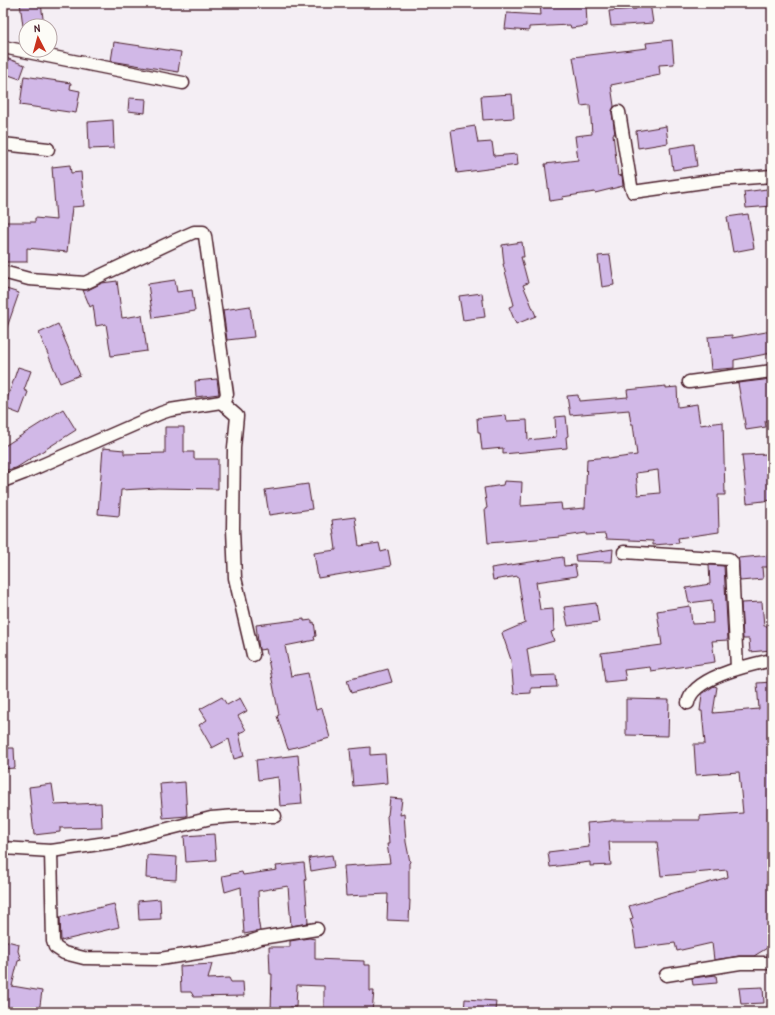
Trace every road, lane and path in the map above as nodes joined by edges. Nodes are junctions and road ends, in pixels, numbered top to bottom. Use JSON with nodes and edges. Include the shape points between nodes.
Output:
{"nodes":[{"id":1,"x":3,"y":47,"type":"edge"},
{"id":2,"x":183,"y":83,"type":"dead end"},
{"id":3,"x":619,"y":112,"type":"dead end"},
{"id":4,"x":3,"y":144,"type":"edge"},
{"id":5,"x":48,"y":149,"type":"dead end"},
{"id":6,"x":772,"y":176,"type":"edge"},
{"id":7,"x":3,"y":272,"type":"edge"},
{"id":8,"x":772,"y":371,"type":"edge"},
{"id":9,"x":689,"y":382,"type":"dead end"},
{"id":10,"x":221,"y":402,"type":"junction"},
{"id":11,"x":3,"y":481,"type":"edge"},
{"id":12,"x":624,"y":552,"type":"dead end"},
{"id":13,"x":253,"y":655,"type":"dead end"},
{"id":14,"x":772,"y":660,"type":"edge"},
{"id":15,"x":738,"y":668,"type":"junction"},
{"id":16,"x":688,"y":703,"type":"dead end"},
{"id":17,"x":275,"y":816,"type":"dead end"},
{"id":18,"x":3,"y":848,"type":"edge"},
{"id":19,"x":51,"y":851,"type":"junction"},
{"id":20,"x":317,"y":929,"type":"dead end"},
{"id":21,"x":772,"y":963,"type":"edge"},
{"id":22,"x":666,"y":975,"type":"dead end"}],
"edges":[{"from":1,"to":2,"type":"street"},
{"from":3,"to":6,"type":"street","via":[[633,192],[718,180]]},
{"from":4,"to":5,"type":"street"},
{"from":7,"to":10,"type":"street","via":[[29,279],[85,283],[194,232],[203,232],[227,394]]},
{"from":8,"to":9,"type":"street"},
{"from":10,"to":11,"type":"street","via":[[161,412]]},
{"from":10,"to":13,"type":"street","via":[[237,416],[233,529],[236,578]]},
{"from":12,"to":15,"type":"street","via":[[732,562]]},
{"from":14,"to":15,"type":"street"},
{"from":15,"to":16,"type":"street","via":[[714,677],[691,693]]},
{"from":17,"to":19,"type":"street","via":[[211,818],[120,841]]},
{"from":18,"to":19,"type":"street"},
{"from":19,"to":20,"type":"street","via":[[53,941],[55,947],[64,953],[84,958],[160,959],[236,947],[261,938]]},
{"from":21,"to":22,"type":"street","via":[[740,963]]}]}
